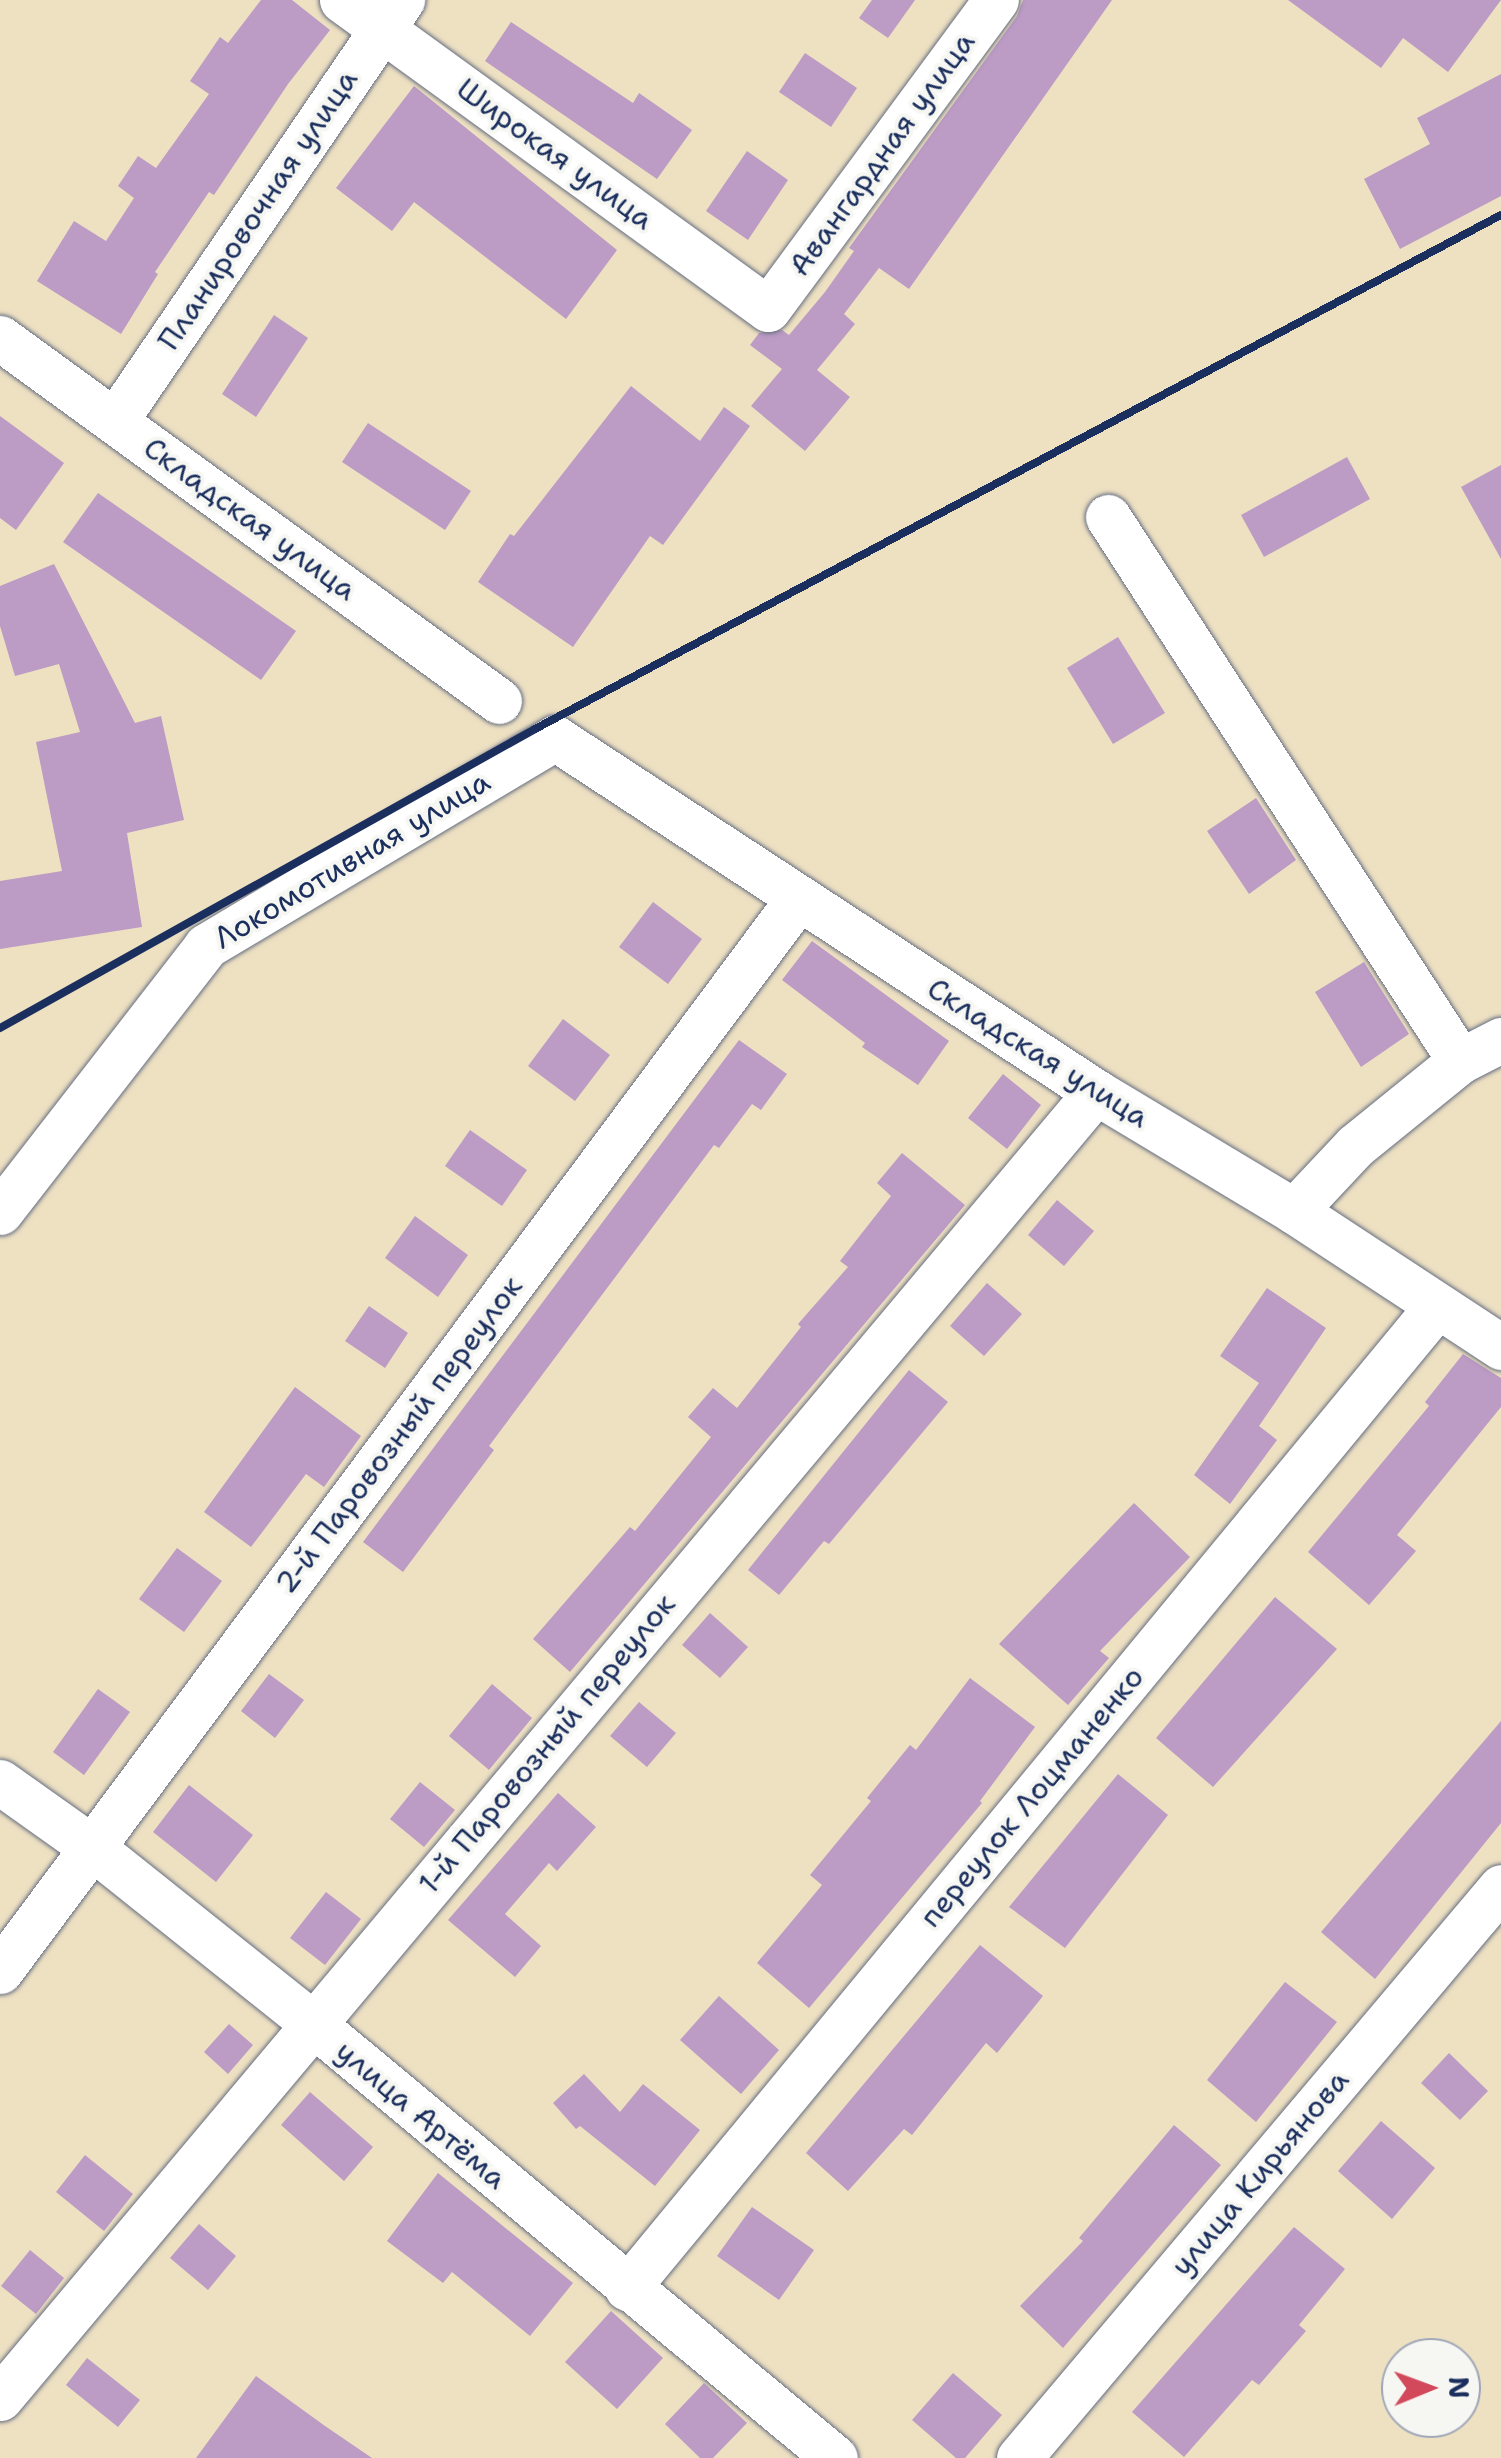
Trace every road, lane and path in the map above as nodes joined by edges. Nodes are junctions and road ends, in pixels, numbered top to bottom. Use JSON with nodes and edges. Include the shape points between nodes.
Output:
{"nodes":[{"id":1,"x":342,"y":0,"type":"edge"},
{"id":2,"x":996,"y":0,"type":"edge"},
{"id":3,"x":392,"y":14,"type":"edge"},
{"id":4,"x":768,"y":309,"type":"joint"},
{"id":5,"x":0,"y":338,"type":"edge"},
{"id":6,"x":115,"y":421,"type":"junction"},
{"id":7,"x":1108,"y":517,"type":"dead end"},
{"id":8,"x":499,"y":701,"type":"dead end"},
{"id":9,"x":577,"y":757,"type":"joint"},
{"id":10,"x":798,"y":899,"type":"junction"},
{"id":11,"x":1501,"y":1040,"type":"edge"},
{"id":12,"x":1460,"y":1061,"type":"junction"},
{"id":13,"x":1096,"y":1092,"type":"junction"},
{"id":14,"x":1294,"y":1211,"type":"junction"},
{"id":15,"x":0,"y":1212,"type":"edge"},
{"id":16,"x":1437,"y":1306,"type":"junction"},
{"id":17,"x":1501,"y":1346,"type":"edge"},
{"id":18,"x":0,"y":1782,"type":"edge"},
{"id":19,"x":93,"y":1848,"type":"junction"},
{"id":20,"x":1501,"y":1887,"type":"edge"},
{"id":21,"x":0,"y":1971,"type":"edge"},
{"id":22,"x":312,"y":2024,"type":"junction"},
{"id":23,"x":627,"y":2288,"type":"junction"},
{"id":24,"x":0,"y":2398,"type":"edge"},
{"id":25,"x":834,"y":2458,"type":"edge"},
{"id":26,"x":1019,"y":2458,"type":"edge"}],
"edges":[{"from":1,"to":3,"type":"street","name":"Широкая улица"},
{"from":2,"to":4,"type":"street","name":"Авангардная улица"},
{"from":3,"to":4,"type":"street","name":"Широкая улица"},
{"from":3,"to":6,"type":"street","name":"Планировочная улица"},
{"from":5,"to":6,"type":"street","name":"Складская улица"},
{"from":6,"to":8,"type":"street","name":"Складская улица"},
{"from":7,"to":12,"type":"street"},
{"from":9,"to":10,"type":"street","name":"Складская улица"},
{"from":9,"to":15,"type":"street","name":"Локомотивная улица","via":[[555,738],[206,946]]},
{"from":10,"to":13,"type":"street","name":"Складская улица"},
{"from":10,"to":19,"type":"street","name":"2-й Паровозный переулок"},
{"from":11,"to":12,"type":"street"},
{"from":12,"to":14,"type":"street","via":[[1355,1146]]},
{"from":13,"to":14,"type":"street","name":"Складская улица"},
{"from":13,"to":22,"type":"street","name":"1-й Паровозный переулок"},
{"from":14,"to":16,"type":"street","name":"Складская улица"},
{"from":16,"to":17,"type":"street","name":"Складская улица"},
{"from":16,"to":23,"type":"street","name":"переулок Лоцманенко"},
{"from":18,"to":19,"type":"street","name":"улица Артёма"},
{"from":19,"to":21,"type":"street","name":"2-й Паровозный переулок"},
{"from":19,"to":22,"type":"street","name":"улица Артёма"},
{"from":20,"to":26,"type":"street","name":"улица Кирьянова"},
{"from":22,"to":23,"type":"street","name":"улица Артёма"},
{"from":22,"to":24,"type":"street","name":"1-й Паровозный переулок"},
{"from":23,"to":25,"type":"street","name":"улица Артёма"}]}
